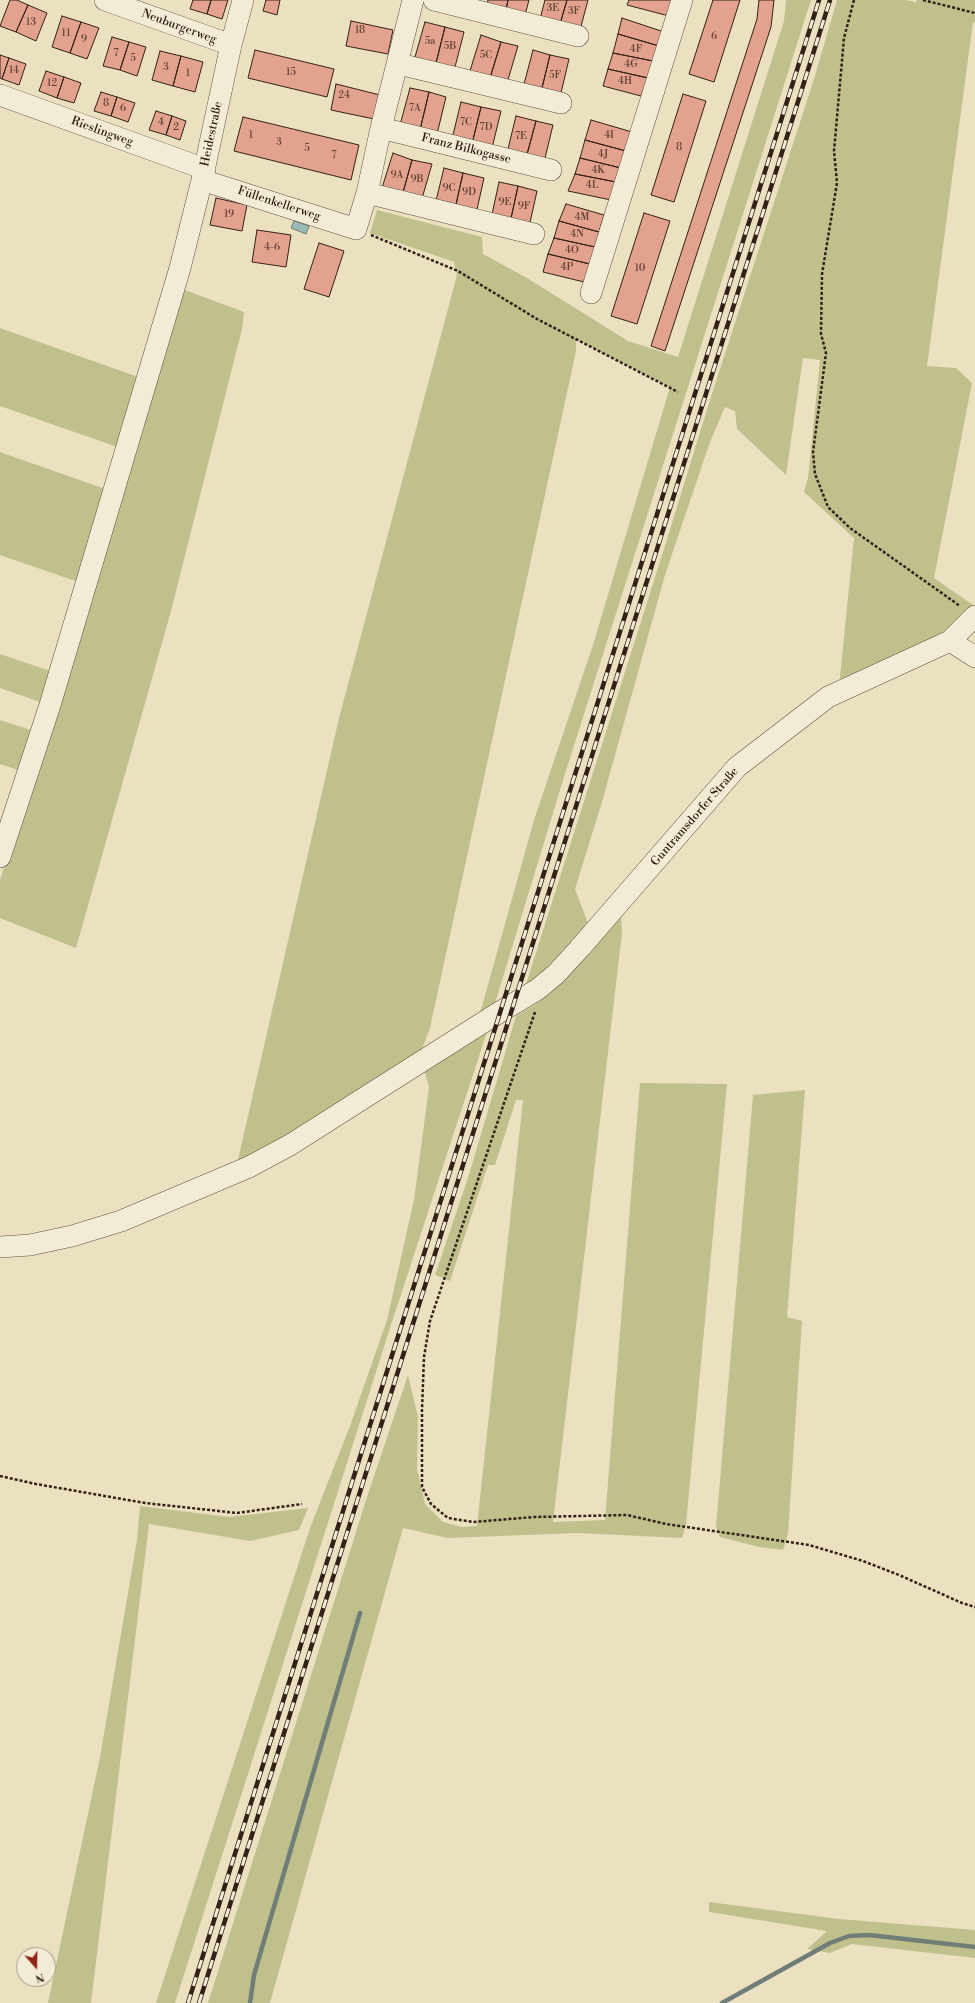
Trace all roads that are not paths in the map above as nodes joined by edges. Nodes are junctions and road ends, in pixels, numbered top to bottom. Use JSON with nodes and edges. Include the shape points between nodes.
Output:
{"nodes":[{"id":1,"x":105,"y":0,"type":"edge"},
{"id":2,"x":243,"y":0,"type":"edge"},
{"id":3,"x":413,"y":0,"type":"edge"},
{"id":4,"x":434,"y":0,"type":"edge"},
{"id":5,"x":682,"y":0,"type":"edge"},
{"id":6,"x":578,"y":36,"type":"dead end"},
{"id":7,"x":231,"y":45,"type":"junction"},
{"id":8,"x":399,"y":64,"type":"junction"},
{"id":9,"x":0,"y":95,"type":"edge"},
{"id":10,"x":561,"y":102,"type":"dead end"},
{"id":11,"x":382,"y":128,"type":"junction"},
{"id":12,"x":550,"y":170,"type":"dead end"},
{"id":13,"x":204,"y":174,"type":"junction"},
{"id":14,"x":368,"y":193,"type":"junction"},
{"id":15,"x":534,"y":234,"type":"dead end"},
{"id":16,"x":591,"y":294,"type":"dead end"},
{"id":17,"x":975,"y":616,"type":"edge"},
{"id":18,"x":950,"y":641,"type":"junction"},
{"id":19,"x":975,"y":657,"type":"edge"},
{"id":20,"x":0,"y":857,"type":"edge"},
{"id":21,"x":0,"y":1247,"type":"edge"}],
"edges":[{"from":1,"to":7,"type":"street","name":"Neuburgerweg"},
{"from":2,"to":7,"type":"street","name":"Heidestraße"},
{"from":3,"to":8,"type":"street"},
{"from":4,"to":6,"type":"street"},
{"from":5,"to":16,"type":"street"},
{"from":7,"to":13,"type":"street","name":"Heidestraße"},
{"from":8,"to":10,"type":"street"},
{"from":8,"to":11,"type":"street"},
{"from":9,"to":13,"type":"street","name":"Rieslingweg"},
{"from":11,"to":12,"type":"street","name":"Franz Bilkogasse"},
{"from":11,"to":14,"type":"street"},
{"from":13,"to":14,"type":"street","name":"Füllenkellerweg","via":[[356,229]]},
{"from":13,"to":20,"type":"street","name":"Heidestraße","via":[[180,268],[50,705]]},
{"from":14,"to":15,"type":"street"},
{"from":17,"to":18,"type":"street","name":"Guntramsdorfer Straße"},
{"from":18,"to":19,"type":"street"},
{"from":18,"to":21,"type":"street","name":"Guntramsdorfer Straße","via":[[828,697],[737,768],[579,949],[556,974],[530,994],[290,1145],[249,1167],[121,1221],[72,1236],[30,1245]]}]}
